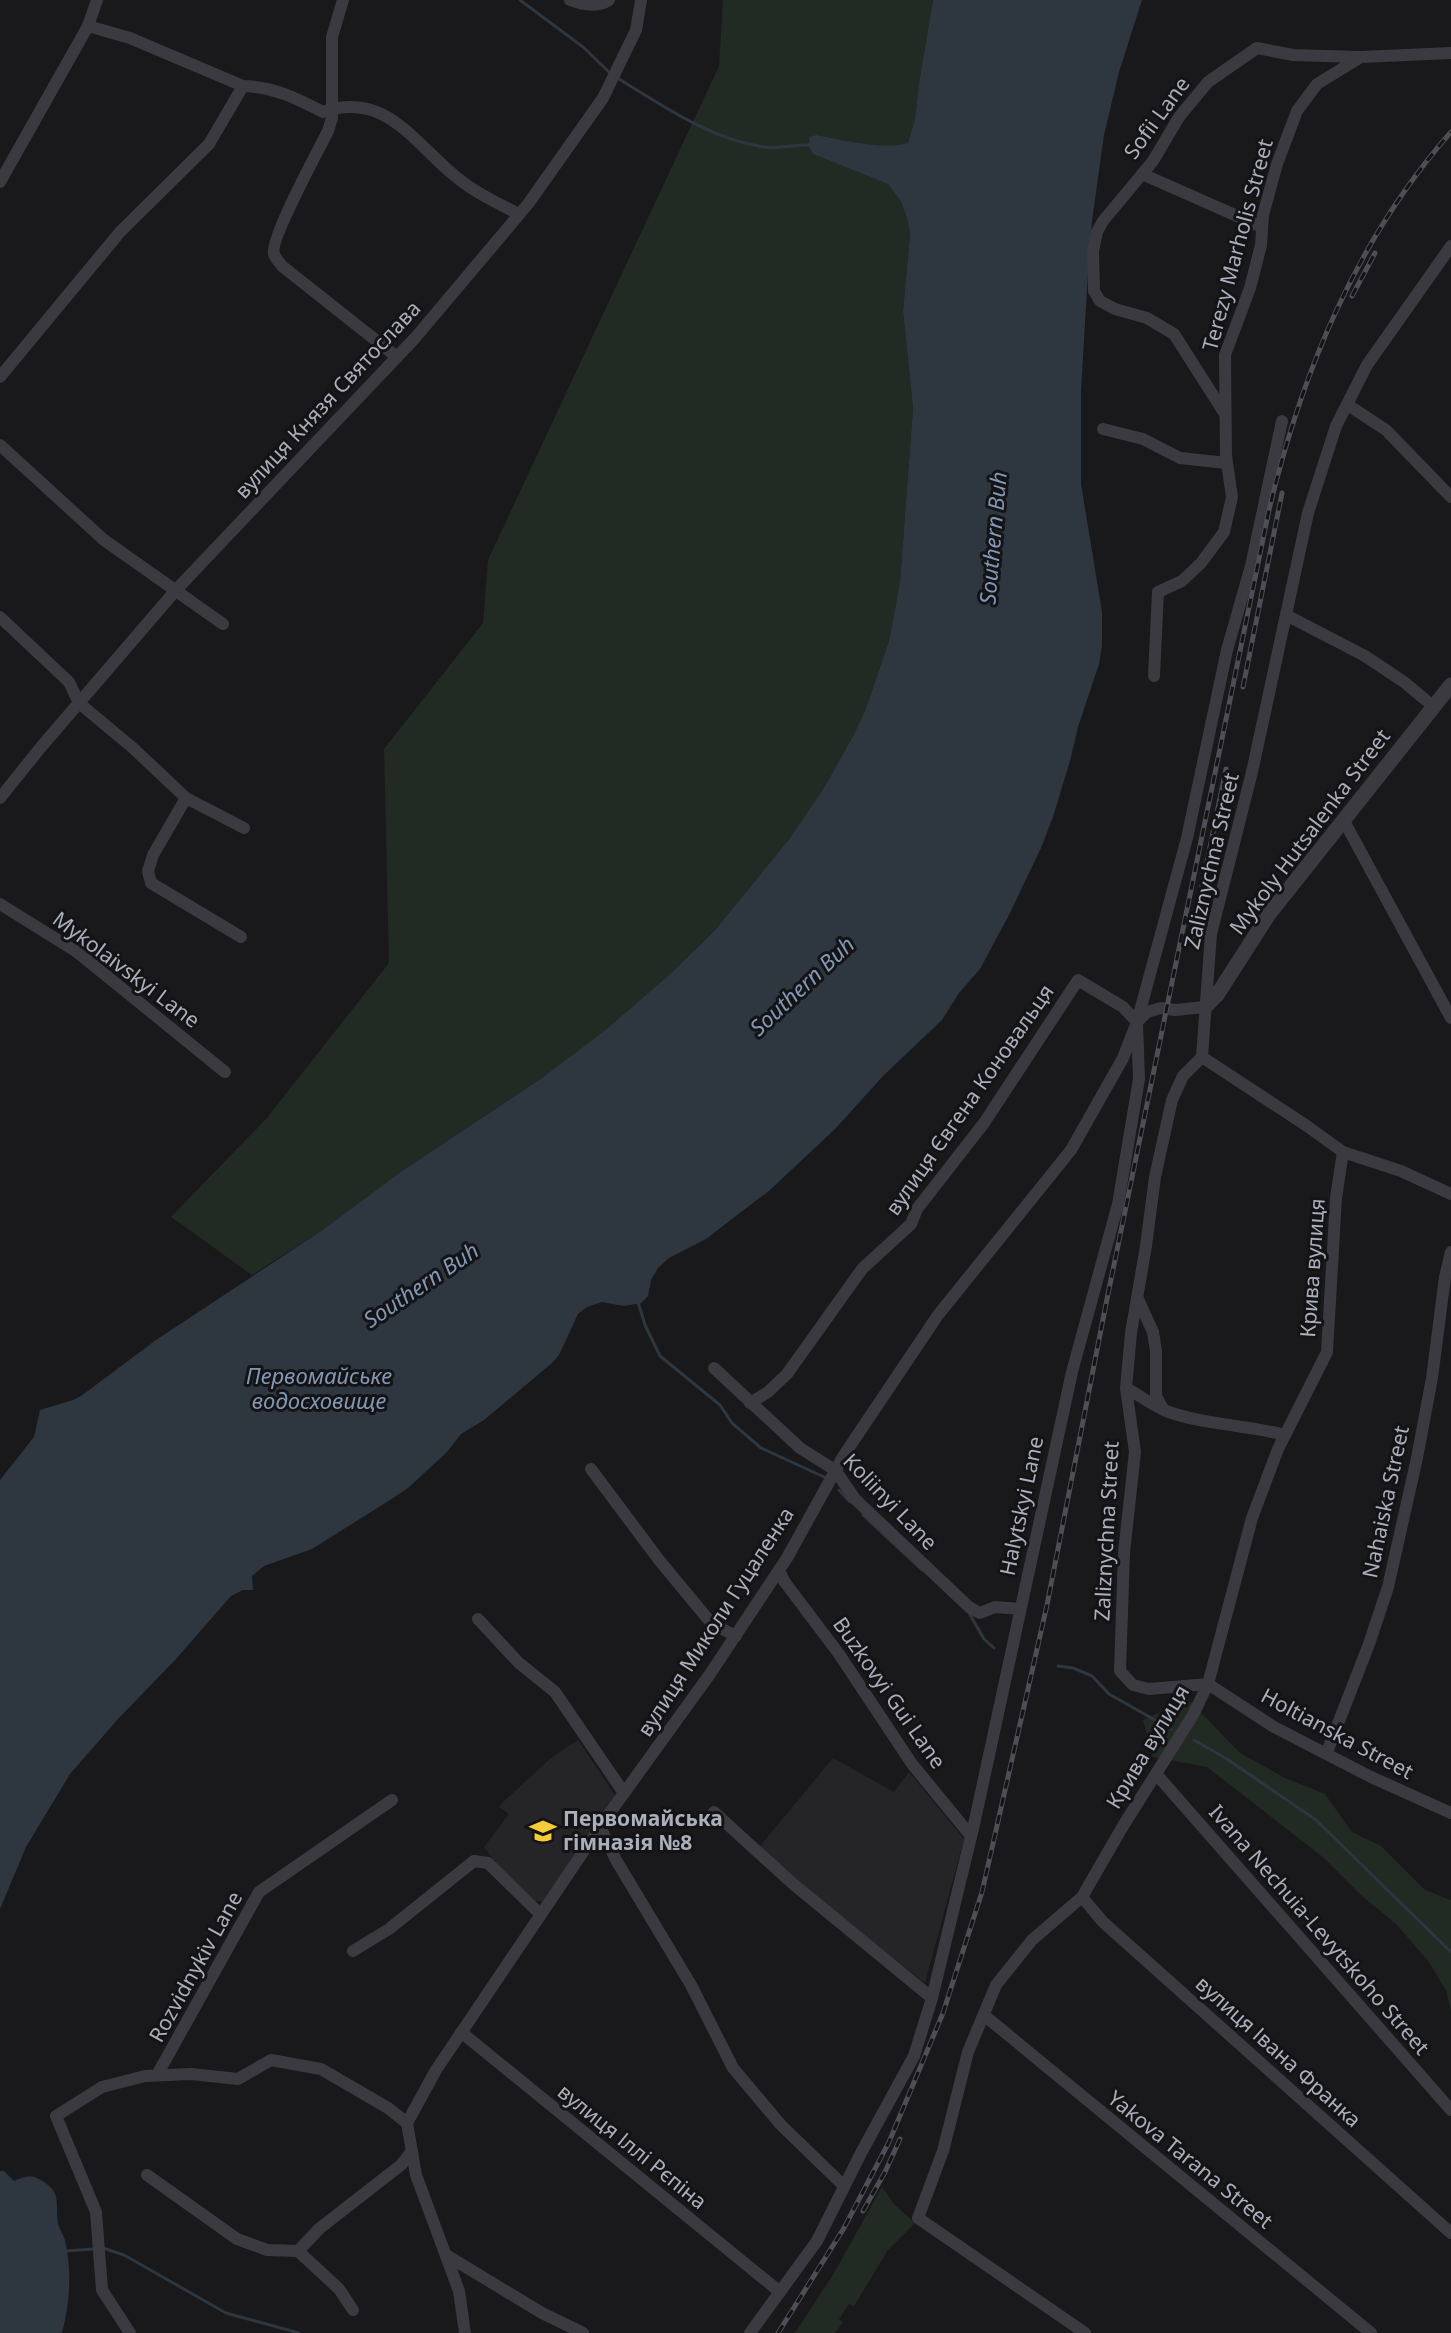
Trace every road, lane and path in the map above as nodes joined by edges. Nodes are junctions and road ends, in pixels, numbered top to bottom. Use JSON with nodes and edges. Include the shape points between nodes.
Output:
{"nodes":[{"id":1,"x":97,"y":0,"type":"edge"},
{"id":2,"x":343,"y":0,"type":"edge"},
{"id":3,"x":570,"y":0,"type":"edge"},
{"id":4,"x":609,"y":0,"type":"edge"},
{"id":5,"x":641,"y":0,"type":"edge"},
{"id":6,"x":88,"y":26,"type":"junction"},
{"id":7,"x":1451,"y":53,"type":"edge"},
{"id":8,"x":1361,"y":57,"type":"junction"},
{"id":9,"x":243,"y":86,"type":"junction"},
{"id":10,"x":332,"y":109,"type":"junction"},
{"id":11,"x":1142,"y":174,"type":"junction"},
{"id":12,"x":0,"y":182,"type":"edge"},
{"id":13,"x":519,"y":214,"type":"junction"},
{"id":14,"x":1262,"y":227,"type":"junction"},
{"id":15,"x":1451,"y":246,"type":"edge"},
{"id":16,"x":397,"y":357,"type":"junction"},
{"id":17,"x":0,"y":377,"type":"edge"},
{"id":18,"x":1348,"y":405,"type":"junction"},
{"id":19,"x":1226,"y":415,"type":"junction"},
{"id":20,"x":1282,"y":422,"type":"dead end"},
{"id":21,"x":1103,"y":429,"type":"dead end"},
{"id":22,"x":0,"y":445,"type":"edge"},
{"id":23,"x":1227,"y":463,"type":"junction"},
{"id":24,"x":1451,"y":497,"type":"edge"},
{"id":25,"x":176,"y":590,"type":"junction"},
{"id":26,"x":1286,"y":615,"type":"junction"},
{"id":27,"x":0,"y":617,"type":"edge"},
{"id":28,"x":223,"y":624,"type":"dead end"},
{"id":29,"x":1154,"y":676,"type":"dead end"},
{"id":30,"x":1451,"y":686,"type":"edge"},
{"id":31,"x":79,"y":703,"type":"junction"},
{"id":32,"x":1434,"y":707,"type":"junction"},
{"id":33,"x":0,"y":798,"type":"edge"},
{"id":34,"x":186,"y":798,"type":"junction"},
{"id":35,"x":1344,"y":821,"type":"junction"},
{"id":36,"x":244,"y":828,"type":"dead end"},
{"id":37,"x":0,"y":904,"type":"edge"},
{"id":38,"x":241,"y":937,"type":"dead end"},
{"id":39,"x":1205,"y":1007,"type":"junction"},
{"id":40,"x":1451,"y":1018,"type":"edge"},
{"id":41,"x":1137,"y":1022,"type":"junction"},
{"id":42,"x":1202,"y":1057,"type":"junction"},
{"id":43,"x":225,"y":1072,"type":"dead end"},
{"id":44,"x":1343,"y":1152,"type":"junction"},
{"id":45,"x":1451,"y":1194,"type":"edge"},
{"id":46,"x":1451,"y":1252,"type":"edge"},
{"id":47,"x":1138,"y":1298,"type":"junction"},
{"id":48,"x":714,"y":1368,"type":"dead end"},
{"id":49,"x":1126,"y":1388,"type":"junction"},
{"id":50,"x":750,"y":1403,"type":"junction"},
{"id":51,"x":1164,"y":1410,"type":"junction"},
{"id":52,"x":1285,"y":1435,"type":"junction"},
{"id":53,"x":591,"y":1469,"type":"dead end"},
{"id":54,"x":835,"y":1470,"type":"junction"},
{"id":55,"x":779,"y":1570,"type":"junction"},
{"id":56,"x":1020,"y":1609,"type":"junction"},
{"id":57,"x":478,"y":1619,"type":"dead end"},
{"id":58,"x":736,"y":1636,"type":"junction"},
{"id":59,"x":1208,"y":1684,"type":"junction"},
{"id":60,"x":1327,"y":1752,"type":"junction"},
{"id":61,"x":1157,"y":1775,"type":"junction"},
{"id":62,"x":624,"y":1793,"type":"junction"},
{"id":63,"x":392,"y":1800,"type":"dead end"},
{"id":64,"x":714,"y":1812,"type":"dead end"},
{"id":65,"x":1451,"y":1813,"type":"edge"},
{"id":66,"x":600,"y":1826,"type":"junction"},
{"id":67,"x":971,"y":1836,"type":"junction"},
{"id":68,"x":1082,"y":1897,"type":"junction"},
{"id":69,"x":540,"y":1914,"type":"junction"},
{"id":70,"x":353,"y":1951,"type":"dead end"},
{"id":71,"x":932,"y":1998,"type":"junction"},
{"id":72,"x":985,"y":2016,"type":"junction"},
{"id":73,"x":461,"y":2031,"type":"junction"},
{"id":74,"x":157,"y":2075,"type":"junction"},
{"id":75,"x":1451,"y":2110,"type":"edge"},
{"id":76,"x":407,"y":2123,"type":"junction"},
{"id":77,"x":412,"y":2151,"type":"junction"},
{"id":78,"x":147,"y":2175,"type":"dead end"},
{"id":79,"x":844,"y":2186,"type":"junction"},
{"id":80,"x":1451,"y":2233,"type":"edge"},
{"id":81,"x":298,"y":2252,"type":"junction"},
{"id":82,"x":446,"y":2255,"type":"junction"},
{"id":83,"x":780,"y":2292,"type":"junction"},
{"id":84,"x":353,"y":2310,"type":"dead end"},
{"id":85,"x":130,"y":2333,"type":"edge"},
{"id":86,"x":465,"y":2333,"type":"edge"},
{"id":87,"x":583,"y":2333,"type":"edge"},
{"id":88,"x":750,"y":2333,"type":"edge"},
{"id":89,"x":1085,"y":2333,"type":"edge"},
{"id":90,"x":1371,"y":2333,"type":"edge"}],
"edges":[{"from":1,"to":6,"type":"street"},
{"from":2,"to":10,"type":"street","via":[[332,37]]},
{"from":3,"to":4,"type":"street","via":[[584,5]]},
{"from":5,"to":13,"type":"street","name":"вулиця Князя Святослава","via":[[636,30],[603,98]]},
{"from":6,"to":9,"type":"street","via":[[130,38]]},
{"from":6,"to":12,"type":"street"},
{"from":7,"to":8,"type":"street","name":"Terezy Marholis Street"},
{"from":8,"to":11,"type":"street","name":"Sofii Lane","via":[[1293,55],[1257,48],[1208,81]]},
{"from":8,"to":14,"type":"street","name":"Terezy Marholis Street","via":[[1317,84],[1298,111],[1277,164]]},
{"from":9,"to":10,"type":"street","via":[[286,93],[323,112]]},
{"from":9,"to":17,"type":"street","via":[[209,144],[120,232]]},
{"from":10,"to":13,"type":"street","via":[[359,107],[384,115],[419,140],[455,177]]},
{"from":10,"to":16,"type":"street","via":[[328,131],[282,225],[273,254],[282,266]]},
{"from":11,"to":14,"type":"street"},
{"from":11,"to":19,"type":"street","name":"Sofii Lane","via":[[1097,232],[1093,251],[1094,291],[1100,301],[1147,318],[1174,334]]},
{"from":13,"to":16,"type":"street","name":"вулиця Князя Святослава"},
{"from":14,"to":19,"type":"street","name":"Terezy Marholis Street","via":[[1250,288],[1225,355]]},
{"from":15,"to":18,"type":"street","name":"Zaliznychna Street","via":[[1367,365]]},
{"from":16,"to":25,"type":"street","name":"вулиця Князя Святослава"},
{"from":18,"to":24,"type":"street","via":[[1386,430]]},
{"from":18,"to":26,"type":"street","name":"Zaliznychna Street","via":[[1336,426],[1308,513]]},
{"from":19,"to":23,"type":"street","name":"Terezy Marholis Street"},
{"from":20,"to":41,"type":"street","via":[[1187,838]]},
{"from":21,"to":23,"type":"street","via":[[1143,439],[1180,458]]},
{"from":22,"to":25,"type":"street","via":[[104,540]]},
{"from":23,"to":29,"type":"street","name":"Terezy Marholis Street","via":[[1232,497],[1224,532],[1182,582],[1158,592]]},
{"from":25,"to":28,"type":"street"},
{"from":25,"to":31,"type":"street","name":"вулиця Князя Святослава"},
{"from":26,"to":32,"type":"street","via":[[1365,656]]},
{"from":26,"to":39,"type":"street","name":"Zaliznychna Street","via":[[1211,934]]},
{"from":27,"to":31,"type":"street","via":[[69,682]]},
{"from":30,"to":32,"type":"street","name":"Mykoly Hutsalenka Street"},
{"from":31,"to":33,"type":"street","name":"вулиця Князя Святослава"},
{"from":31,"to":34,"type":"street"},
{"from":32,"to":35,"type":"street","name":"Mykoly Hutsalenka Street"},
{"from":34,"to":36,"type":"street"},
{"from":34,"to":38,"type":"street","via":[[153,855],[148,871],[151,883]]},
{"from":35,"to":39,"type":"street","name":"Mykoly Hutsalenka Street","via":[[1269,914],[1217,995]]},
{"from":35,"to":40,"type":"street"},
{"from":37,"to":43,"type":"street","name":"Mykolaivskyi Lane","via":[[77,952]]},
{"from":39,"to":41,"type":"street","via":[[1161,1008],[1147,1012]]},
{"from":39,"to":42,"type":"street","name":"Zaliznychna Street"},
{"from":41,"to":50,"type":"street","name":"вулиця Євгена Коновальця","via":[[1123,1007],[1077,980],[984,1123],[917,1209],[911,1224],[862,1269],[787,1374]]},
{"from":41,"to":54,"type":"street","name":"вулиця Миколи Гуцаленка","via":[[1123,1058],[1071,1150],[938,1315]]},
{"from":41,"to":56,"type":"street","name":"Halytskyi Lane","via":[[1139,1079],[1118,1204],[1072,1372]]},
{"from":42,"to":44,"type":"street"},
{"from":42,"to":47,"type":"street","name":"Zaliznychna Street","via":[[1183,1076],[1172,1100],[1155,1177]]},
{"from":44,"to":45,"type":"street","via":[[1401,1171]]},
{"from":44,"to":52,"type":"street","name":"Крива вулиця","via":[[1336,1198],[1327,1352]]},
{"from":46,"to":60,"type":"street","name":"Nahaiska Street","via":[[1426,1412],[1388,1587]]},
{"from":47,"to":49,"type":"street","name":"Zaliznychna Street"},
{"from":47,"to":51,"type":"street","via":[[1153,1332],[1156,1396]]},
{"from":48,"to":50,"type":"street","name":"Koliinyi Lane"},
{"from":49,"to":51,"type":"street"},
{"from":49,"to":59,"type":"street","name":"Zaliznychna Street","via":[[1135,1452],[1124,1552],[1120,1671],[1133,1685],[1149,1689]]},
{"from":50,"to":54,"type":"street","name":"Koliinyi Lane","via":[[800,1448]]},
{"from":51,"to":52,"type":"street"},
{"from":52,"to":59,"type":"street","name":"Крива вулиця","via":[[1252,1518]]},
{"from":53,"to":58,"type":"street","via":[[712,1624]]},
{"from":54,"to":55,"type":"street","name":"вулиця Миколи Гуцаленка"},
{"from":54,"to":56,"type":"street","name":"Koliinyi Lane","via":[[855,1499],[969,1607],[980,1613],[995,1607]]},
{"from":55,"to":58,"type":"street","name":"вулиця Миколи Гуцаленка"},
{"from":55,"to":67,"type":"street","name":"Buzkovyi Gui Lane","via":[[912,1764]]},
{"from":56,"to":67,"type":"street","name":"Halytskyi Lane"},
{"from":57,"to":62,"type":"street","via":[[519,1664],[555,1692]]},
{"from":58,"to":62,"type":"street","name":"вулиця Миколи Гуцаленка"},
{"from":59,"to":60,"type":"street","name":"Holtianska Street","via":[[1274,1727]]},
{"from":59,"to":61,"type":"street","name":"Крива вулиця"},
{"from":60,"to":65,"type":"street","name":"Holtianska Street","via":[[1371,1777]]},
{"from":61,"to":68,"type":"street","name":"Крива вулиця"},
{"from":61,"to":75,"type":"street","name":"Ivana Nechuia-Levytskoho Street"},
{"from":62,"to":66,"type":"street","name":"вулиця Миколи Гуцаленка"},
{"from":63,"to":74,"type":"street","name":"Rozvidnykiv Lane","via":[[260,1892]]},
{"from":64,"to":71,"type":"street","via":[[792,1883]]},
{"from":66,"to":69,"type":"street","name":"вулиця Миколи Гуцаленка"},
{"from":66,"to":79,"type":"street","via":[[616,1860],[692,1985],[733,2068],[781,2125]]},
{"from":67,"to":71,"type":"street","name":"Halytskyi Lane"},
{"from":68,"to":72,"type":"street","name":"Крива вулиця","via":[[1032,1940],[996,1985]]},
{"from":68,"to":80,"type":"street","name":"вулиця Івана Франка","via":[[1103,1922]]},
{"from":69,"to":70,"type":"street","via":[[488,1863],[474,1861],[389,1929]]},
{"from":69,"to":73,"type":"street","name":"вулиця Миколи Гуцаленка"},
{"from":71,"to":79,"type":"street","name":"Halytskyi Lane","via":[[914,2056]]},
{"from":72,"to":89,"type":"street","name":"Крива вулиця","via":[[968,2052],[943,2151],[918,2218]]},
{"from":72,"to":90,"type":"street","name":"Yakova Tarana Street"},
{"from":73,"to":76,"type":"street","name":"вулиця Миколи Гуцаленка"},
{"from":73,"to":83,"type":"street","name":"вулиця Іллі Рєпіна"},
{"from":74,"to":76,"type":"street","via":[[238,2079],[271,2060],[321,2069]]},
{"from":74,"to":85,"type":"street","via":[[102,2087],[56,2116],[96,2212],[102,2290]]},
{"from":76,"to":77,"type":"street"},
{"from":77,"to":81,"type":"street","via":[[401,2165],[320,2228]]},
{"from":77,"to":82,"type":"street","via":[[416,2175]]},
{"from":78,"to":81,"type":"street","via":[[237,2240],[267,2250]]},
{"from":79,"to":83,"type":"street","name":"Halytskyi Lane","via":[[817,2241]]},
{"from":81,"to":84,"type":"street","via":[[339,2289]]},
{"from":82,"to":86,"type":"street","via":[[459,2292]]},
{"from":82,"to":87,"type":"street"},
{"from":83,"to":88,"type":"street","name":"Halytskyi Lane"}]}
